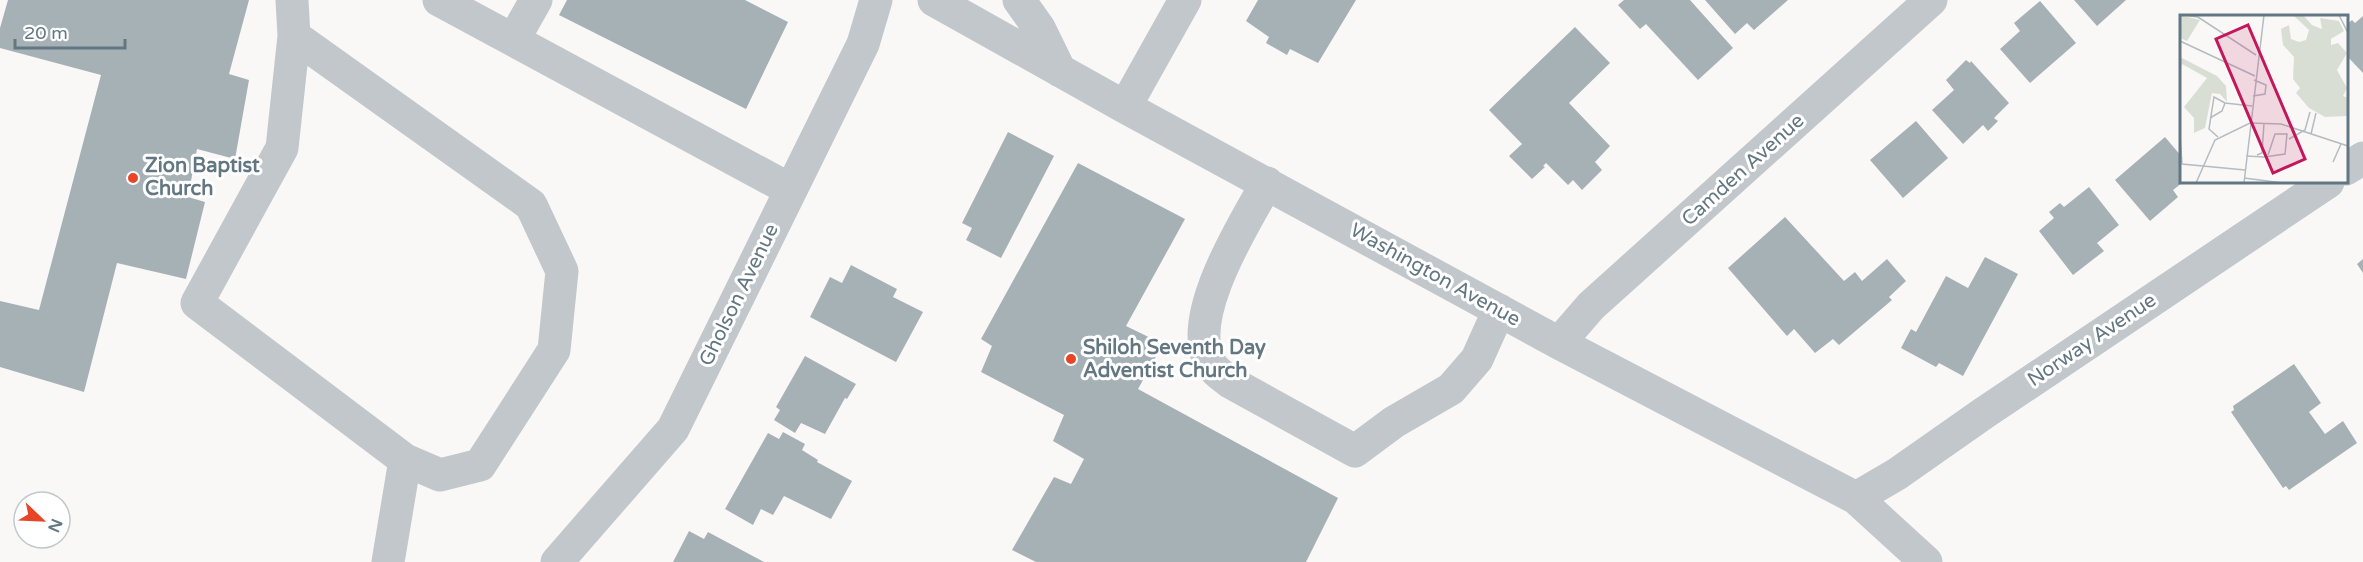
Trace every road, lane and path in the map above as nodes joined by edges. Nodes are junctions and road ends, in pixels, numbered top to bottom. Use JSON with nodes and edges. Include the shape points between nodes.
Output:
{"nodes":[{"id":1,"x":292,"y":0,"type":"edge"},
{"id":2,"x":439,"y":0,"type":"edge"},
{"id":3,"x":536,"y":0,"type":"edge"},
{"id":4,"x":876,"y":0,"type":"edge"},
{"id":5,"x":934,"y":0,"type":"edge"},
{"id":6,"x":1019,"y":0,"type":"edge"},
{"id":7,"x":1185,"y":0,"type":"edge"},
{"id":8,"x":1931,"y":0,"type":"edge"},
{"id":9,"x":294,"y":36,"type":"junction"},
{"id":10,"x":514,"y":39,"type":"junction"},
{"id":11,"x":1060,"y":71,"type":"junction"},
{"id":12,"x":1125,"y":107,"type":"junction"},
{"id":13,"x":2363,"y":158,"type":"edge"},
{"id":14,"x":2348,"y":168,"type":"edge"},
{"id":15,"x":1267,"y":183,"type":"junction"},
{"id":16,"x":2327,"y":183,"type":"edge"},
{"id":17,"x":791,"y":190,"type":"junction"},
{"id":18,"x":1499,"y":310,"type":"junction"},
{"id":19,"x":1559,"y":344,"type":"junction"},
{"id":20,"x":405,"y":460,"type":"junction"},
{"id":21,"x":1856,"y":498,"type":"junction"},
{"id":22,"x":388,"y":562,"type":"edge"},
{"id":23,"x":557,"y":562,"type":"edge"},
{"id":24,"x":1926,"y":562,"type":"edge"}],
"edges":[{"from":1,"to":9,"type":"street"},
{"from":2,"to":10,"type":"street"},
{"from":3,"to":10,"type":"street"},
{"from":4,"to":17,"type":"street","name":"Gholson Avenue","via":[[862,44]]},
{"from":5,"to":11,"type":"street","name":"Washington Avenue"},
{"from":6,"to":11,"type":"street","via":[[1039,28]]},
{"from":7,"to":12,"type":"street"},
{"from":8,"to":19,"type":"street","name":"Camden Avenue","via":[[1591,306]]},
{"from":9,"to":20,"type":"street","via":[[282,148],[197,303]]},
{"from":9,"to":20,"type":"street","via":[[531,205],[562,271],[555,350],[480,465],[440,475]]},
{"from":10,"to":17,"type":"street"},
{"from":11,"to":12,"type":"street","name":"Washington Avenue"},
{"from":12,"to":15,"type":"street","name":"Washington Avenue"},
{"from":13,"to":14,"type":"street"},
{"from":15,"to":18,"type":"street","name":"Washington Avenue"},
{"from":15,"to":18,"type":"street","via":[[1231,245],[1207,308],[1204,342],[1212,366],[1230,382],[1354,451],[1451,389],[1477,359]]},
{"from":16,"to":21,"type":"street","name":"Norway Avenue"},
{"from":17,"to":23,"type":"street","name":"Gholson Avenue","via":[[673,429]]},
{"from":18,"to":19,"type":"street","name":"Washington Avenue"},
{"from":19,"to":21,"type":"street","name":"Washington Avenue"},
{"from":20,"to":22,"type":"street"},
{"from":21,"to":24,"type":"street","name":"Washington Avenue"}]}
